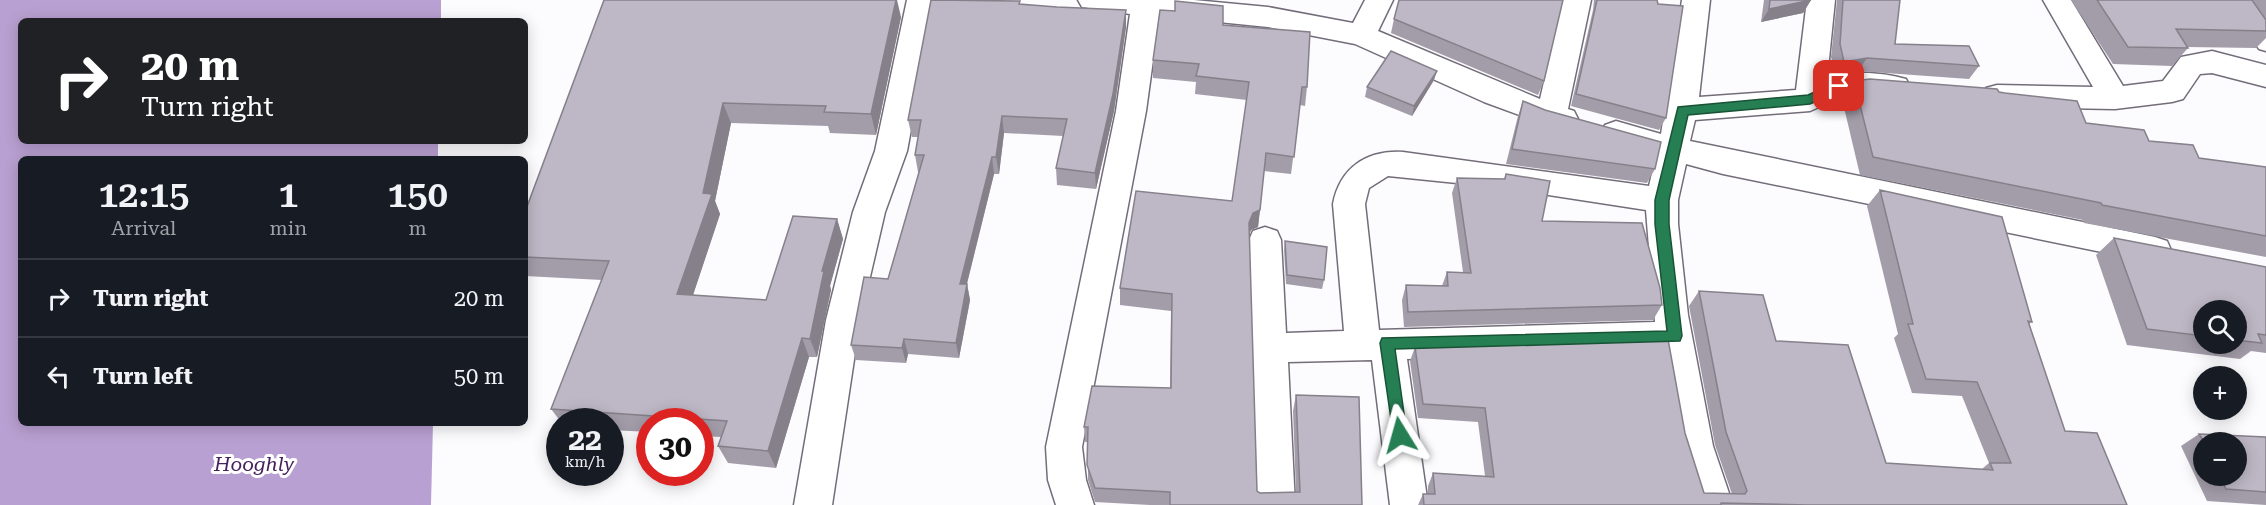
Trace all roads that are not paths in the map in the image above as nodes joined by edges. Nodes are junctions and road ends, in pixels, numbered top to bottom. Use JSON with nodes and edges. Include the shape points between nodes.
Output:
{"nodes":[{"id":1,"x":921,"y":0,"type":"edge"},
{"id":2,"x":1092,"y":0,"type":"edge"},
{"id":3,"x":1112,"y":0,"type":"edge"},
{"id":4,"x":1379,"y":0,"type":"edge"},
{"id":5,"x":1577,"y":0,"type":"edge"},
{"id":6,"x":1696,"y":0,"type":"edge"},
{"id":7,"x":1821,"y":0,"type":"edge"},
{"id":8,"x":2057,"y":0,"type":"edge"},
{"id":9,"x":2234,"y":0,"type":"edge"},
{"id":10,"x":1146,"y":4,"type":"junction"},
{"id":11,"x":1361,"y":36,"type":"junction"},
{"id":12,"x":2266,"y":44,"type":"edge"},
{"id":13,"x":2266,"y":76,"type":"edge"},
{"id":14,"x":1927,"y":90,"type":"edge"},
{"id":15,"x":1973,"y":94,"type":"edge"},
{"id":16,"x":2115,"y":98,"type":"junction"},
{"id":17,"x":1810,"y":100,"type":"junction"},
{"id":18,"x":1682,"y":110,"type":"junction"},
{"id":19,"x":1551,"y":116,"type":"junction"},
{"id":20,"x":1675,"y":149,"type":"junction"},
{"id":21,"x":1662,"y":200,"type":"junction"},
{"id":22,"x":1265,"y":240,"type":"dead end"},
{"id":23,"x":2179,"y":255,"type":"edge"},
{"id":24,"x":1675,"y":336,"type":"junction"},
{"id":25,"x":1375,"y":344,"type":"junction"},
{"id":26,"x":1269,"y":348,"type":"junction"},
{"id":27,"x":813,"y":505,"type":"edge"},
{"id":28,"x":1075,"y":505,"type":"edge"},
{"id":29,"x":1276,"y":505,"type":"edge"},
{"id":30,"x":1409,"y":505,"type":"edge"},
{"id":31,"x":1714,"y":505,"type":"edge"}],
"edges":[{"from":1,"to":27,"type":"street","via":[[891,151],[869,212],[843,320]]},
{"from":2,"to":3,"type":"street"},
{"from":3,"to":10,"type":"street"},
{"from":4,"to":11,"type":"street"},
{"from":5,"to":19,"type":"street"},
{"from":6,"to":18,"type":"street"},
{"from":7,"to":17,"type":"street"},
{"from":8,"to":16,"type":"street"},
{"from":9,"to":12,"type":"lane"},
{"from":10,"to":11,"type":"street","via":[[1268,17]]},
{"from":10,"to":28,"type":"street","via":[[1131,111],[1064,447],[1067,480]]},
{"from":11,"to":19,"type":"street"},
{"from":13,"to":16,"type":"street","via":[[2212,62],[2191,64],[2172,91]]},
{"from":14,"to":17,"type":"street","via":[[1858,84],[1839,86]]},
{"from":15,"to":16,"type":"street"},
{"from":17,"to":18,"type":"street"},
{"from":18,"to":20,"type":"street"},
{"from":19,"to":20,"type":"street"},
{"from":20,"to":21,"type":"street"},
{"from":20,"to":23,"type":"street"},
{"from":21,"to":24,"type":"street"},
{"from":21,"to":25,"type":"street","via":[[1488,173],[1411,166],[1382,165],[1365,173],[1352,186],[1349,204]]},
{"from":22,"to":26,"type":"street"},
{"from":24,"to":25,"type":"street"},
{"from":24,"to":31,"type":"street","via":[[1695,446]]},
{"from":25,"to":26,"type":"street"},
{"from":25,"to":30,"type":"street"},
{"from":26,"to":29,"type":"street"}]}
